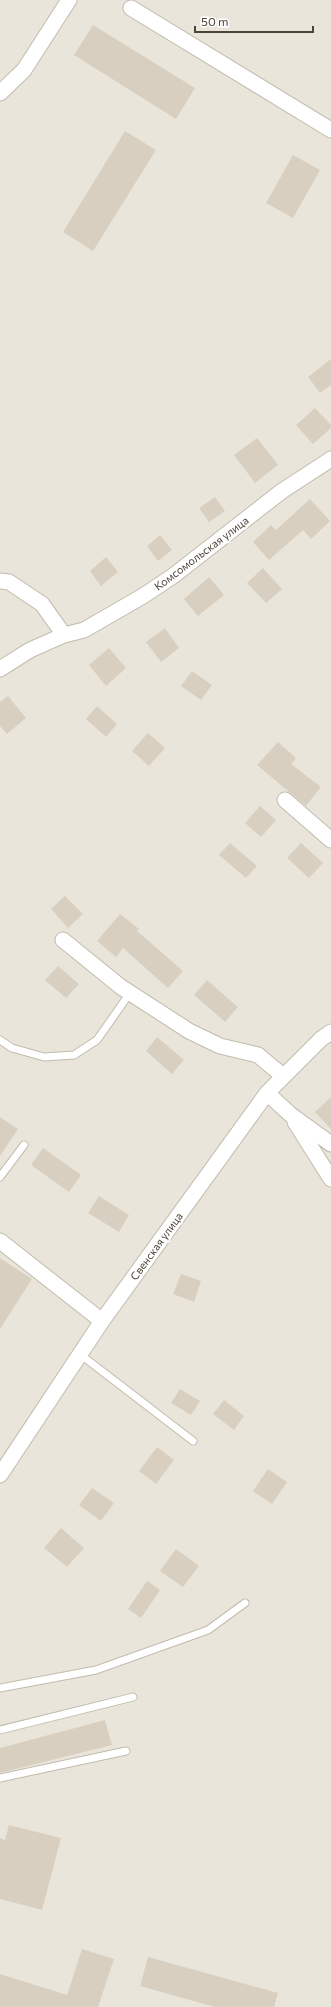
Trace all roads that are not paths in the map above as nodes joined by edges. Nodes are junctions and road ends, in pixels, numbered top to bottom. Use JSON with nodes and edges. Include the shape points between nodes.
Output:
{"nodes":[{"id":1,"x":70,"y":0,"type":"edge"},
{"id":2,"x":131,"y":8,"type":"dead end"},
{"id":3,"x":0,"y":93,"type":"edge"},
{"id":4,"x":331,"y":130,"type":"edge"},
{"id":5,"x":331,"y":459,"type":"edge"},
{"id":6,"x":0,"y":581,"type":"edge"},
{"id":7,"x":64,"y":635,"type":"junction"},
{"id":8,"x":0,"y":669,"type":"edge"},
{"id":9,"x":286,"y":800,"type":"dead end"},
{"id":10,"x":331,"y":840,"type":"edge"},
{"id":11,"x":63,"y":940,"type":"dead end"},
{"id":12,"x":130,"y":994,"type":"junction"},
{"id":13,"x":331,"y":1032,"type":"edge"},
{"id":14,"x":0,"y":1040,"type":"edge"},
{"id":15,"x":283,"y":1076,"type":"junction"},
{"id":16,"x":267,"y":1093,"type":"junction"},
{"id":17,"x":291,"y":1115,"type":"junction"},
{"id":18,"x":331,"y":1144,"type":"edge"},
{"id":19,"x":24,"y":1145,"type":"dead end"},
{"id":20,"x":0,"y":1176,"type":"edge"},
{"id":21,"x":331,"y":1179,"type":"edge"},
{"id":22,"x":0,"y":1241,"type":"edge"},
{"id":23,"x":102,"y":1321,"type":"junction"},
{"id":24,"x":81,"y":1355,"type":"junction"},
{"id":25,"x":193,"y":1441,"type":"dead end"},
{"id":26,"x":0,"y":1475,"type":"edge"},
{"id":27,"x":245,"y":1602,"type":"dead end"},
{"id":28,"x":0,"y":1688,"type":"edge"},
{"id":29,"x":133,"y":1696,"type":"dead end"},
{"id":30,"x":0,"y":1730,"type":"edge"},
{"id":31,"x":126,"y":1750,"type":"dead end"},
{"id":32,"x":0,"y":1778,"type":"edge"}],
"edges":[{"from":1,"to":3,"type":"street","via":[[24,70]]},
{"from":2,"to":4,"type":"street"},
{"from":5,"to":7,"type":"street","name":"Комсомольская улица","via":[[282,491],[173,576],[143,596],[84,630]]},
{"from":6,"to":7,"type":"street","via":[[9,582],[42,604]]},
{"from":7,"to":8,"type":"street","name":"Комсомольская улица","via":[[30,650]]},
{"from":9,"to":10,"type":"street"},
{"from":11,"to":12,"type":"street"},
{"from":12,"to":14,"type":"lane","via":[[97,1040],[74,1055],[44,1057],[12,1048]]},
{"from":12,"to":15,"type":"street","via":[[189,1031],[220,1046],[258,1055]]},
{"from":13,"to":15,"type":"street","name":"Свенская улица"},
{"from":15,"to":16,"type":"street","name":"Свенская улица"},
{"from":16,"to":17,"type":"street"},
{"from":16,"to":23,"type":"street","name":"Свенская улица"},
{"from":17,"to":18,"type":"street"},
{"from":17,"to":21,"type":"street"},
{"from":19,"to":20,"type":"lane"},
{"from":22,"to":23,"type":"street"},
{"from":23,"to":24,"type":"street","name":"Свенская улица"},
{"from":24,"to":25,"type":"lane"},
{"from":24,"to":26,"type":"street","name":"Свенская улица"},
{"from":27,"to":28,"type":"lane","via":[[208,1630],[96,1670]]},
{"from":29,"to":30,"type":"lane"},
{"from":31,"to":32,"type":"lane"}]}
